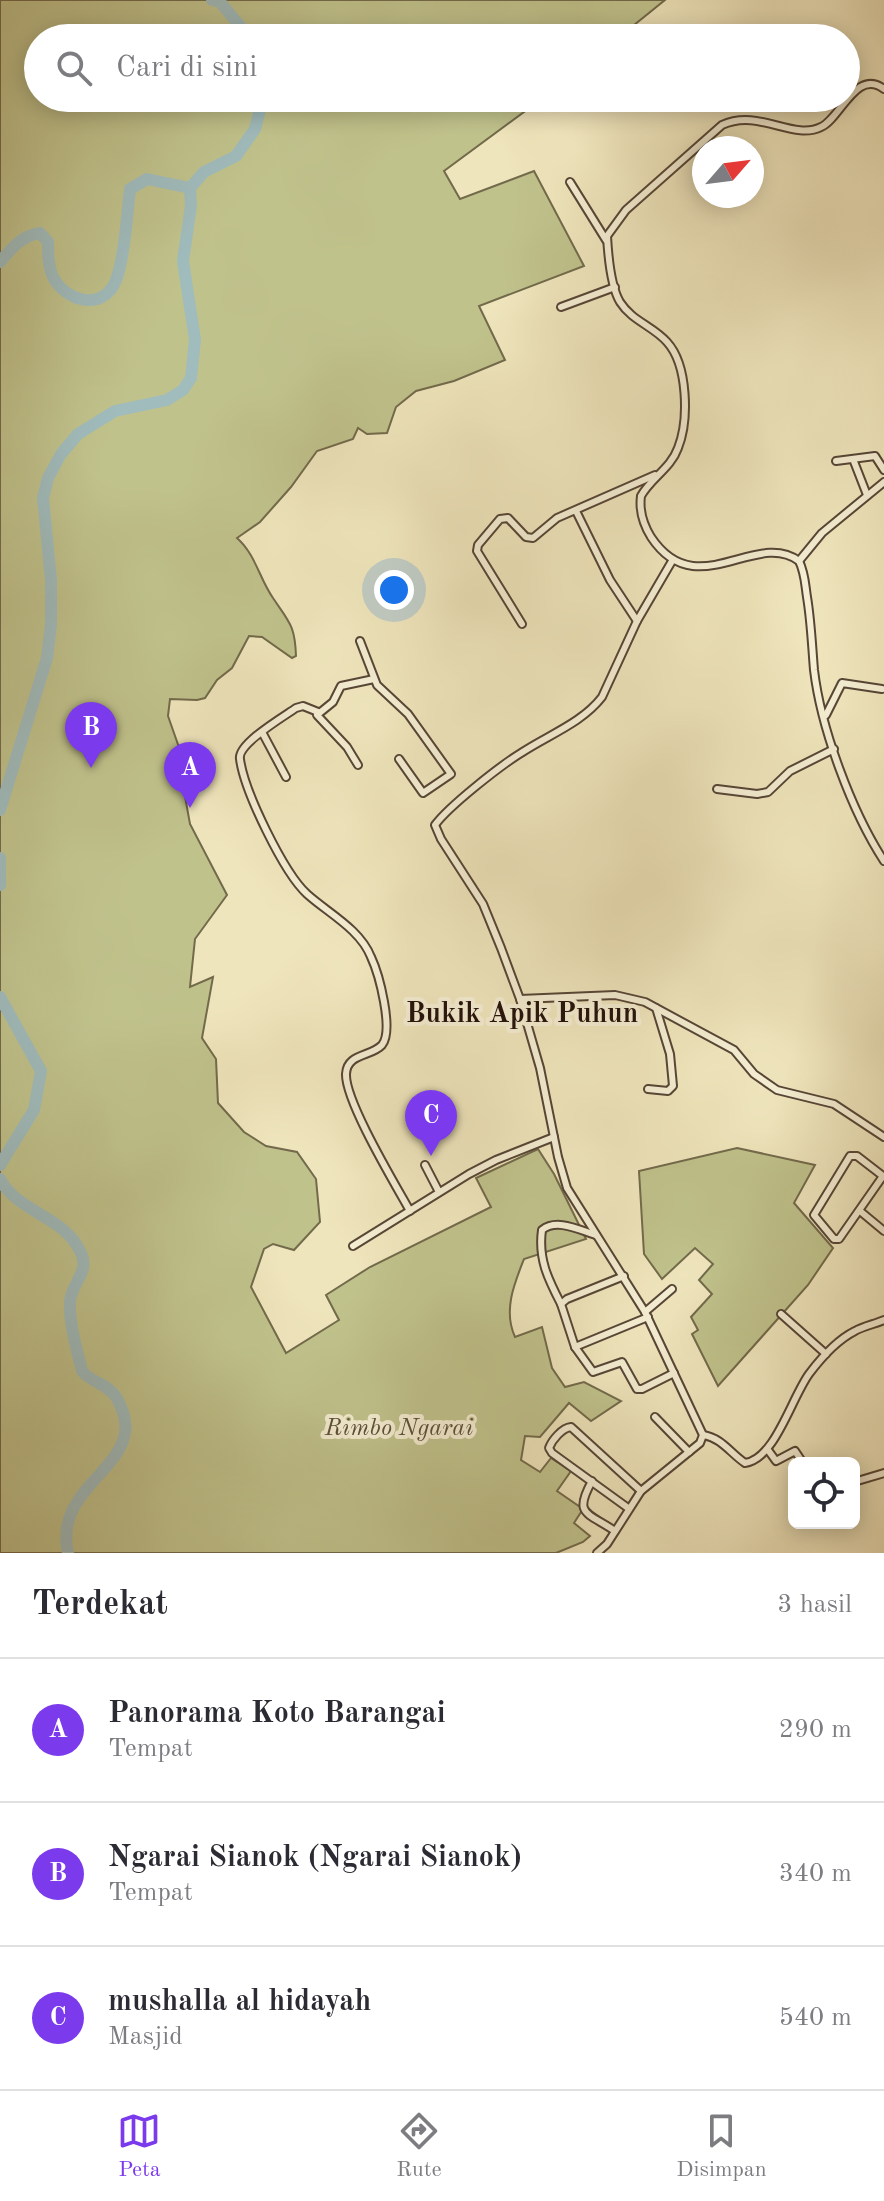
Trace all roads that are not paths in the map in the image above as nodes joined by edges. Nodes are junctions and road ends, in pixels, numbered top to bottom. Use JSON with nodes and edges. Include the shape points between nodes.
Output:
{"nodes":[{"id":1,"x":860,"y":87,"type":"edge"},
{"id":2,"x":884,"y":89,"type":"edge"},
{"id":3,"x":836,"y":112,"type":"edge"},
{"id":4,"x":570,"y":182,"type":"dead end"},
{"id":5,"x":608,"y":242,"type":"junction"},
{"id":6,"x":615,"y":287,"type":"junction"},
{"id":7,"x":561,"y":307,"type":"dead end"},
{"id":8,"x":853,"y":459,"type":"junction"},
{"id":9,"x":836,"y":461,"type":"dead end"},
{"id":10,"x":884,"y":470,"type":"edge"},
{"id":11,"x":662,"y":471,"type":"junction"},
{"id":12,"x":884,"y":482,"type":"edge"},
{"id":13,"x":867,"y":495,"type":"junction"},
{"id":14,"x":576,"y":511,"type":"junction"},
{"id":15,"x":672,"y":561,"type":"junction"},
{"id":16,"x":799,"y":561,"type":"junction"},
{"id":17,"x":637,"y":621,"type":"junction"},
{"id":18,"x":522,"y":624,"type":"dead end"},
{"id":19,"x":360,"y":641,"type":"dead end"},
{"id":20,"x":374,"y":679,"type":"junction"},
{"id":21,"x":882,"y":689,"type":"edge"},
{"id":22,"x":318,"y":712,"type":"junction"},
{"id":23,"x":825,"y":717,"type":"junction"},
{"id":24,"x":262,"y":732,"type":"junction"},
{"id":25,"x":834,"y":749,"type":"junction"},
{"id":26,"x":399,"y":759,"type":"dead end"},
{"id":27,"x":358,"y":765,"type":"dead end"},
{"id":28,"x":286,"y":777,"type":"dead end"},
{"id":29,"x":717,"y":789,"type":"dead end"},
{"id":30,"x":884,"y":861,"type":"edge"},
{"id":31,"x":520,"y":999,"type":"junction"},
{"id":32,"x":656,"y":1008,"type":"junction"},
{"id":33,"x":648,"y":1089,"type":"dead end"},
{"id":34,"x":554,"y":1137,"type":"junction"},
{"id":35,"x":884,"y":1137,"type":"edge"},
{"id":36,"x":425,"y":1165,"type":"dead end"},
{"id":37,"x":883,"y":1176,"type":"edge"},
{"id":38,"x":439,"y":1192,"type":"junction"},
{"id":39,"x":410,"y":1211,"type":"junction"},
{"id":40,"x":860,"y":1211,"type":"junction"},
{"id":41,"x":884,"y":1231,"type":"edge"},
{"id":42,"x":596,"y":1235,"type":"junction"},
{"id":43,"x":353,"y":1246,"type":"dead end"},
{"id":44,"x":624,"y":1276,"type":"junction"},
{"id":45,"x":672,"y":1289,"type":"dead end"},
{"id":46,"x":561,"y":1304,"type":"junction"},
{"id":47,"x":646,"y":1314,"type":"junction"},
{"id":48,"x":781,"y":1314,"type":"dead end"},
{"id":49,"x":884,"y":1320,"type":"edge"},
{"id":50,"x":575,"y":1347,"type":"junction"},
{"id":51,"x":826,"y":1354,"type":"junction"},
{"id":52,"x":674,"y":1373,"type":"junction"},
{"id":53,"x":655,"y":1417,"type":"dead end"},
{"id":54,"x":703,"y":1435,"type":"junction"},
{"id":55,"x":768,"y":1450,"type":"junction"},
{"id":56,"x":689,"y":1452,"type":"junction"},
{"id":57,"x":799,"y":1457,"type":"edge"},
{"id":58,"x":884,"y":1473,"type":"edge"},
{"id":59,"x":860,"y":1480,"type":"edge"},
{"id":60,"x":592,"y":1481,"type":"junction"},
{"id":61,"x":641,"y":1491,"type":"junction"},
{"id":62,"x":628,"y":1508,"type":"junction"},
{"id":63,"x":615,"y":1531,"type":"junction"},
{"id":64,"x":597,"y":1553,"type":"edge"}],
"edges":[{"from":1,"to":2,"type":"street","via":[[872,83]]},
{"from":3,"to":5,"type":"street","via":[[811,131],[757,119],[722,125],[626,210]]},
{"from":4,"to":5,"type":"street"},
{"from":5,"to":6,"type":"street"},
{"from":6,"to":7,"type":"street"},
{"from":6,"to":11,"type":"street","via":[[630,315],[666,341],[678,362],[686,417],[679,447]]},
{"from":8,"to":9,"type":"street"},
{"from":8,"to":10,"type":"street","via":[[875,456]]},
{"from":8,"to":13,"type":"street"},
{"from":11,"to":14,"type":"street"},
{"from":11,"to":15,"type":"street","via":[[646,487],[640,505],[647,531]]},
{"from":12,"to":13,"type":"street"},
{"from":13,"to":16,"type":"street","via":[[822,533]]},
{"from":14,"to":17,"type":"street"},
{"from":14,"to":18,"type":"street","via":[[557,518],[533,538],[504,517],[478,545]]},
{"from":15,"to":16,"type":"street","via":[[711,567],[779,553]]},
{"from":15,"to":17,"type":"street"},
{"from":16,"to":23,"type":"street"},
{"from":17,"to":31,"type":"street","via":[[596,705],[505,764],[435,825],[483,904]]},
{"from":19,"to":20,"type":"street"},
{"from":20,"to":22,"type":"street","via":[[341,686],[333,702]]},
{"from":20,"to":26,"type":"street","via":[[408,714],[451,774],[423,793]]},
{"from":21,"to":23,"type":"street","via":[[842,683]]},
{"from":22,"to":24,"type":"street","via":[[296,708]]},
{"from":22,"to":27,"type":"street"},
{"from":23,"to":25,"type":"street"},
{"from":24,"to":28,"type":"street"},
{"from":24,"to":39,"type":"street","via":[[242,748],[240,760],[250,793],[286,867],[307,893],[354,933],[371,957],[387,1018],[386,1037],[376,1049],[353,1059],[347,1080],[372,1144]]},
{"from":25,"to":29,"type":"street","via":[[790,771],[768,792]]},
{"from":25,"to":30,"type":"street","via":[[858,813]]},
{"from":31,"to":32,"type":"street","via":[[615,995]]},
{"from":31,"to":34,"type":"street"},
{"from":32,"to":33,"type":"street","via":[[673,1086],[668,1091]]},
{"from":32,"to":35,"type":"street","via":[[734,1050],[777,1090],[834,1104]]},
{"from":34,"to":38,"type":"street","via":[[496,1160]]},
{"from":34,"to":42,"type":"street","via":[[567,1188]]},
{"from":36,"to":38,"type":"street"},
{"from":37,"to":40,"type":"street"},
{"from":37,"to":40,"type":"street","via":[[850,1156],[814,1215],[837,1240]]},
{"from":38,"to":39,"type":"street"},
{"from":39,"to":43,"type":"street"},
{"from":40,"to":41,"type":"street"},
{"from":42,"to":44,"type":"street"},
{"from":42,"to":46,"type":"street","via":[[562,1225],[542,1230],[542,1265]]},
{"from":44,"to":46,"type":"street"},
{"from":44,"to":47,"type":"street"},
{"from":45,"to":47,"type":"street"},
{"from":46,"to":50,"type":"street"},
{"from":47,"to":50,"type":"street"},
{"from":47,"to":52,"type":"street"},
{"from":48,"to":51,"type":"street"},
{"from":49,"to":51,"type":"street","via":[[855,1331]]},
{"from":50,"to":52,"type":"street","via":[[593,1372],[622,1362],[637,1389]]},
{"from":51,"to":55,"type":"street","via":[[800,1388]]},
{"from":52,"to":54,"type":"street"},
{"from":53,"to":56,"type":"street"},
{"from":54,"to":55,"type":"street","via":[[714,1436],[745,1463]]},
{"from":54,"to":56,"type":"street"},
{"from":55,"to":57,"type":"street","via":[[776,1461],[795,1451]]},
{"from":56,"to":61,"type":"street"},
{"from":58,"to":59,"type":"street"},
{"from":60,"to":61,"type":"street","via":[[549,1450],[568,1427]]},
{"from":60,"to":62,"type":"street"},
{"from":60,"to":63,"type":"street","via":[[582,1506]]},
{"from":61,"to":62,"type":"street"},
{"from":62,"to":63,"type":"street"},
{"from":63,"to":64,"type":"street"}]}
